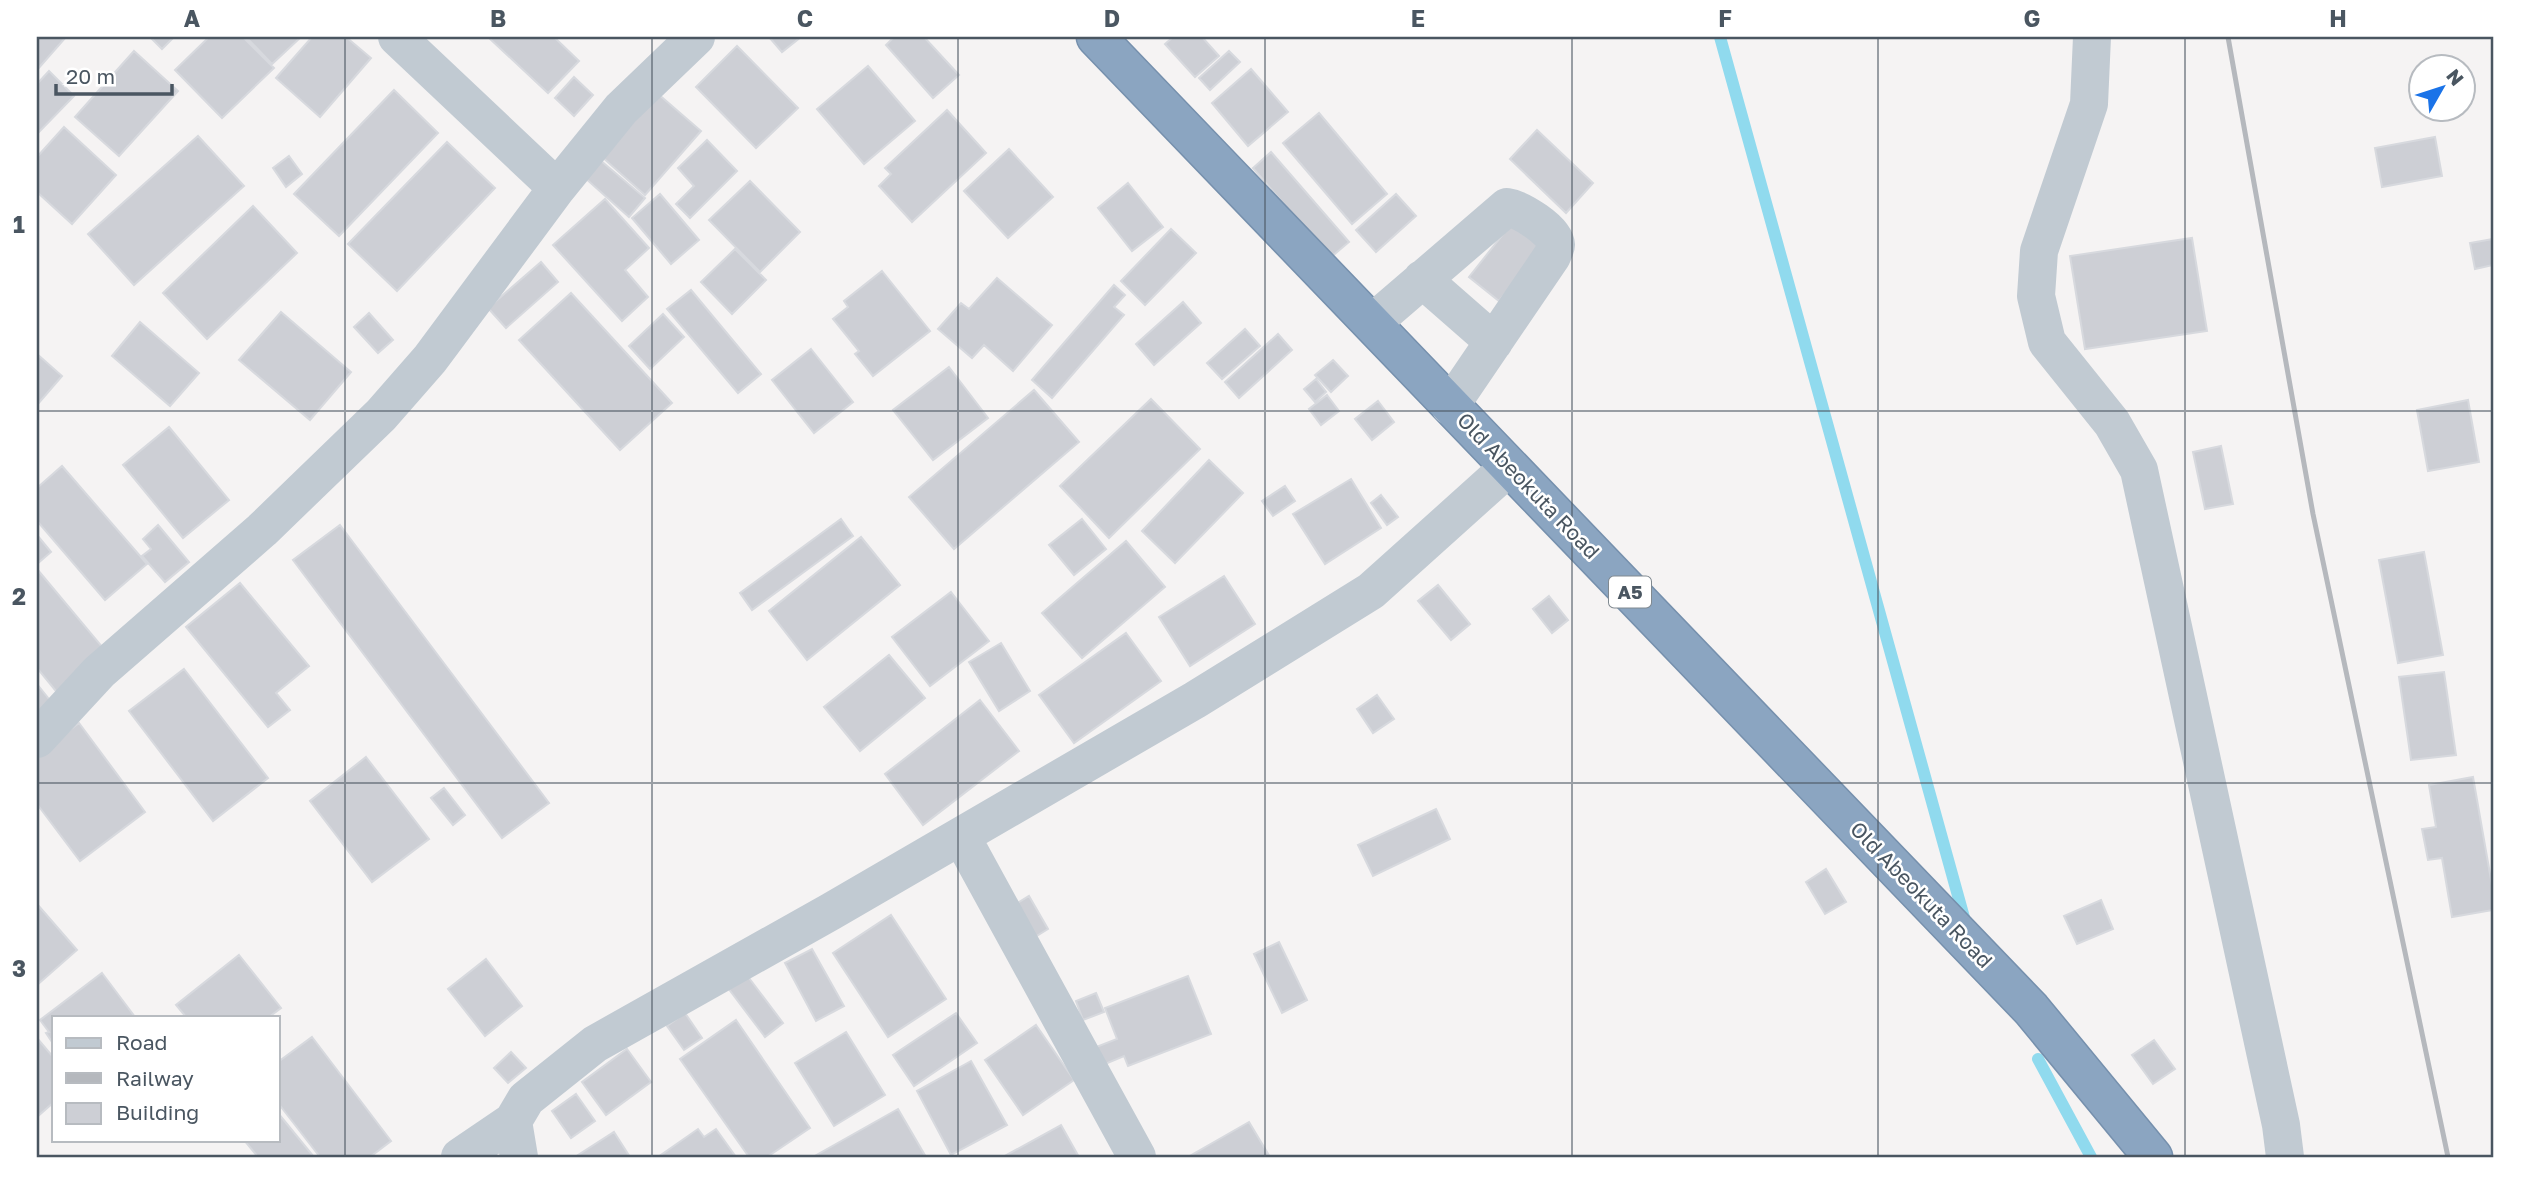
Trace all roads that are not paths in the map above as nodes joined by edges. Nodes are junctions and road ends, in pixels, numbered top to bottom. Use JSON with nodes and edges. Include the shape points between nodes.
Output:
{"nodes":[{"id":1,"x":397,"y":37,"type":"edge"},
{"id":2,"x":696,"y":37,"type":"edge"},
{"id":3,"x":1096,"y":37,"type":"edge"},
{"id":4,"x":2092,"y":37,"type":"edge"},
{"id":5,"x":557,"y":188,"type":"junction"},
{"id":6,"x":1422,"y":279,"type":"junction"},
{"id":7,"x":1372,"y":323,"type":"junction"},
{"id":8,"x":1494,"y":342,"type":"junction"},
{"id":9,"x":1450,"y":406,"type":"junction"},
{"id":10,"x":1509,"y":467,"type":"junction"},
{"id":11,"x":37,"y":738,"type":"edge"},
{"id":12,"x":961,"y":836,"type":"junction"},
{"id":13,"x":516,"y":1139,"type":"edge"},
{"id":14,"x":460,"y":1157,"type":"edge"},
{"id":15,"x":1136,"y":1157,"type":"edge"},
{"id":16,"x":2153,"y":1157,"type":"edge"},
{"id":17,"x":2285,"y":1157,"type":"edge"}],
"edges":[{"from":1,"to":5,"type":"street"},
{"from":2,"to":5,"type":"street","via":[[621,109]]},
{"from":3,"to":7,"type":"highway","name":"Old Abeokuta Road","number":"A5"},
{"from":4,"to":17,"type":"street","via":[[2089,104],[2039,251],[2036,296],[2047,342],[2112,423],[2139,470]]},
{"from":5,"to":11,"type":"street","via":[[430,359],[381,415],[262,530],[99,672]]},
{"from":6,"to":7,"type":"street"},
{"from":6,"to":8,"type":"street"},
{"from":6,"to":8,"type":"street","via":[[1507,206],[1518,208],[1552,234],[1556,246],[1552,256]]},
{"from":7,"to":9,"type":"highway","name":"Old Abeokuta Road","number":"A5"},
{"from":8,"to":9,"type":"street"},
{"from":9,"to":10,"type":"highway","name":"Old Abeokuta Road","number":"A5"},
{"from":10,"to":12,"type":"street","via":[[1371,591]]},
{"from":10,"to":16,"type":"highway","name":"Old Abeokuta Road","number":"A5","via":[[2031,1009]]},
{"from":12,"to":13,"type":"street","via":[[595,1044],[526,1099]]},
{"from":12,"to":15,"type":"street"},
{"from":13,"to":14,"type":"street"}]}
